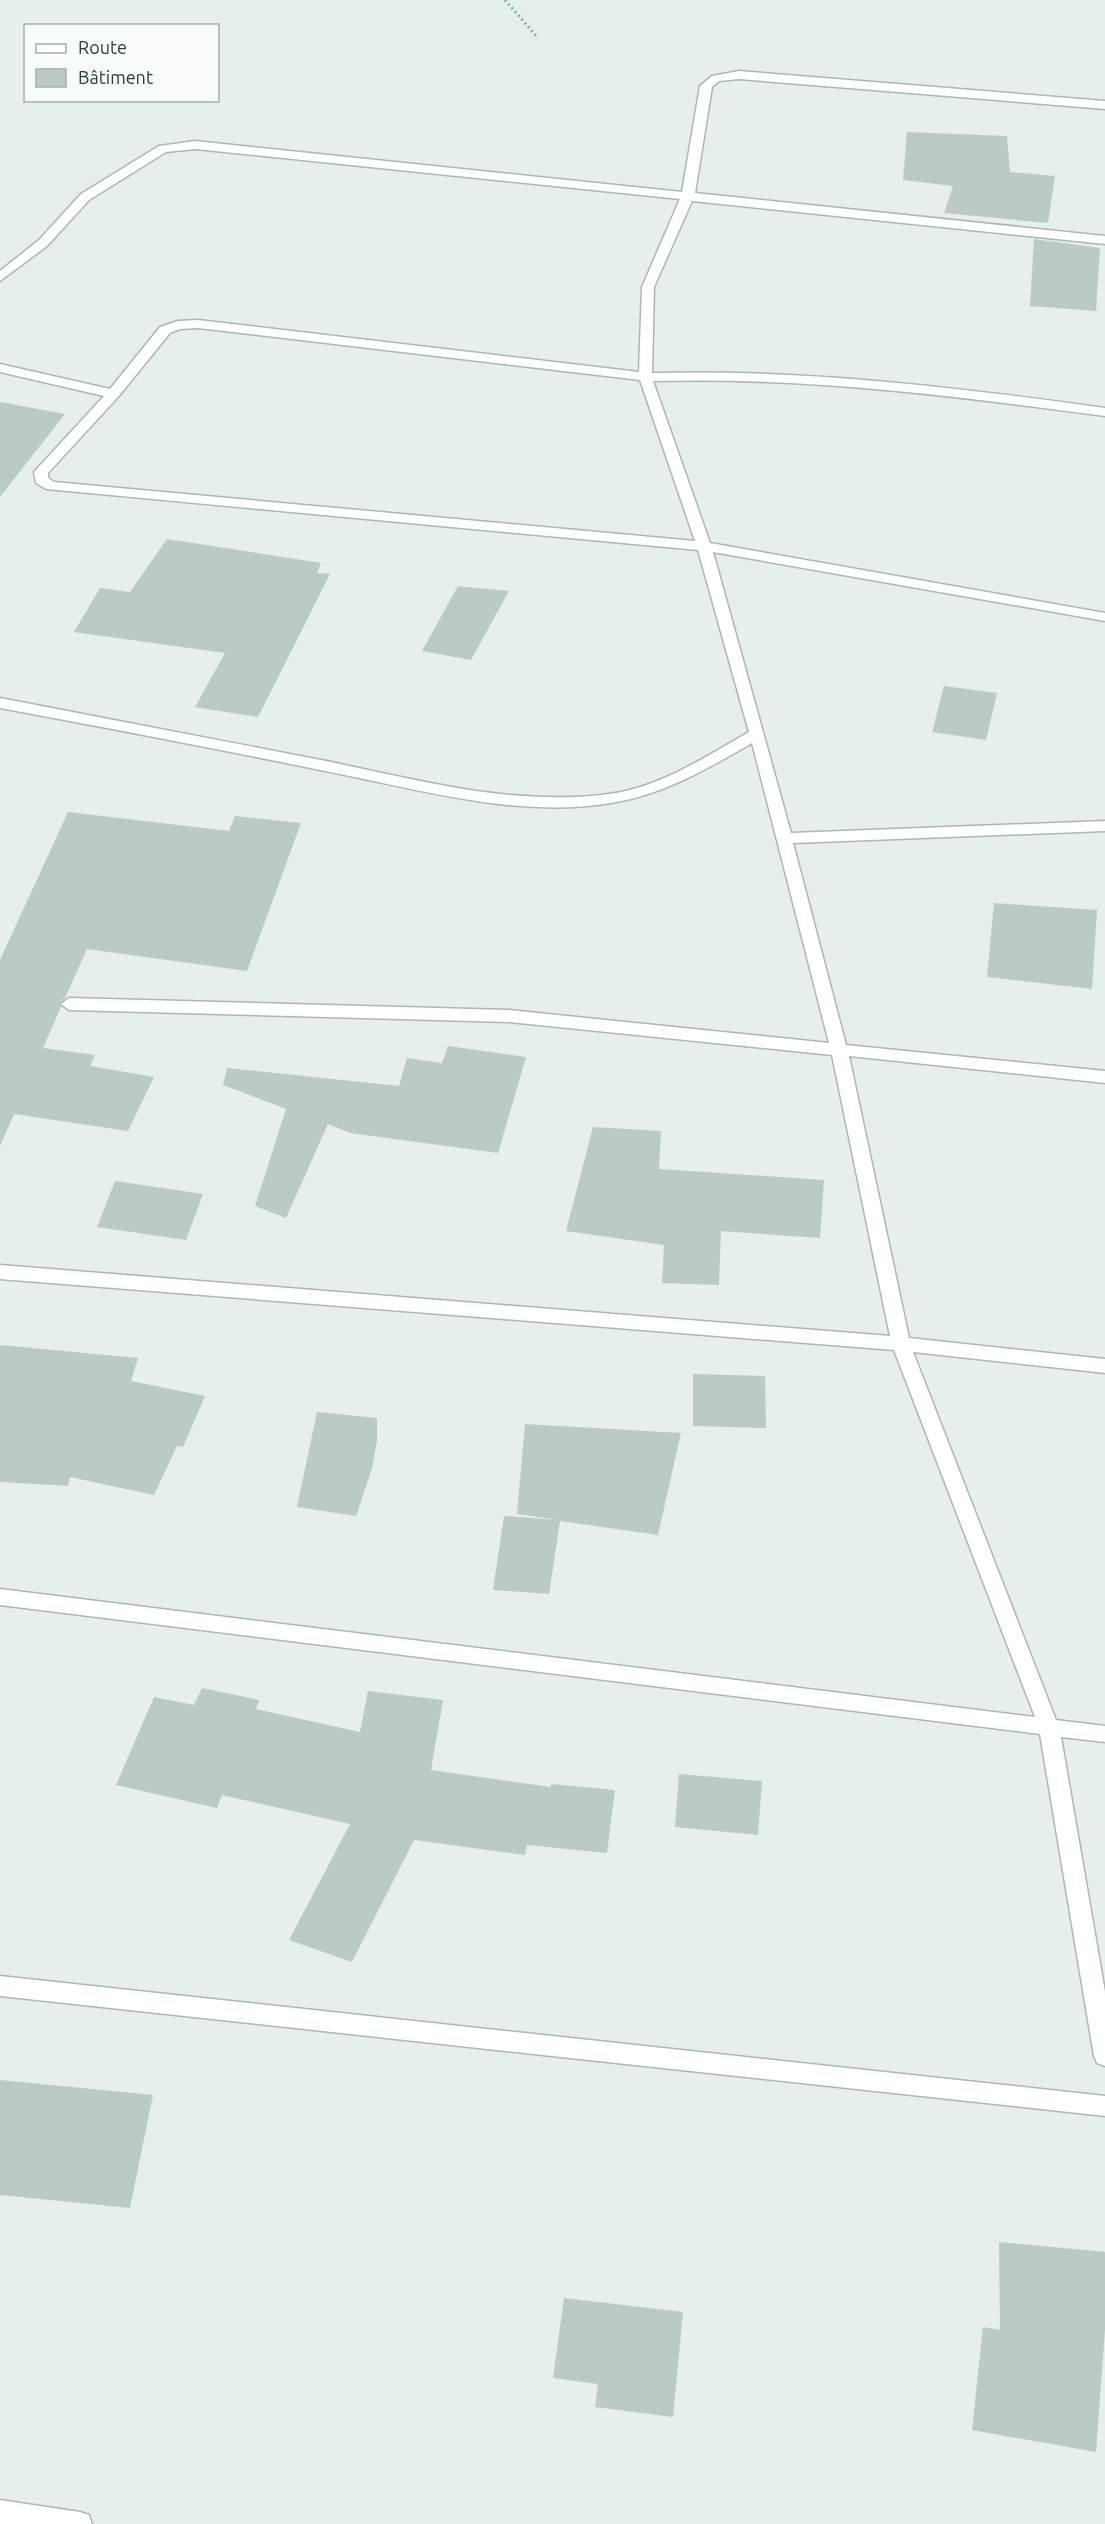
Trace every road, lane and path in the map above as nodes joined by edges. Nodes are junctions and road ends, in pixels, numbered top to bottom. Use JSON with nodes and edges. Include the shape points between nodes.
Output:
{"nodes":[{"id":1,"x":505,"y":0,"type":"edge"},
{"id":2,"x":538,"y":38,"type":"dead end"},
{"id":3,"x":1105,"y":105,"type":"edge"},
{"id":4,"x":688,"y":196,"type":"junction"},
{"id":5,"x":1105,"y":240,"type":"edge"},
{"id":6,"x":0,"y":277,"type":"edge"},
{"id":7,"x":0,"y":368,"type":"edge"},
{"id":8,"x":645,"y":377,"type":"junction"},
{"id":9,"x":113,"y":394,"type":"junction"},
{"id":10,"x":1105,"y":412,"type":"edge"},
{"id":11,"x":704,"y":546,"type":"junction"},
{"id":12,"x":1105,"y":617,"type":"edge"},
{"id":13,"x":0,"y":703,"type":"edge"},
{"id":14,"x":757,"y":734,"type":"junction"},
{"id":15,"x":1105,"y":826,"type":"edge"},
{"id":16,"x":782,"y":838,"type":"junction"},
{"id":17,"x":69,"y":1004,"type":"dead end"},
{"id":18,"x":839,"y":1049,"type":"junction"},
{"id":19,"x":1105,"y":1077,"type":"edge"},
{"id":20,"x":0,"y":1272,"type":"edge"},
{"id":21,"x":900,"y":1344,"type":"junction"},
{"id":22,"x":1105,"y":1366,"type":"edge"},
{"id":23,"x":0,"y":1597,"type":"edge"},
{"id":24,"x":1049,"y":1728,"type":"junction"},
{"id":25,"x":1105,"y":1734,"type":"edge"},
{"id":26,"x":0,"y":1986,"type":"edge"},
{"id":27,"x":1105,"y":2056,"type":"edge"},
{"id":28,"x":1105,"y":2106,"type":"edge"},
{"id":29,"x":0,"y":2512,"type":"edge"},
{"id":30,"x":80,"y":2524,"type":"edge"}],
"edges":[{"from":1,"to":2,"type":"path"},
{"from":3,"to":4,"type":"street","via":[[739,75],[716,78],[706,86]]},
{"from":4,"to":5,"type":"street"},
{"from":4,"to":6,"type":"street","via":[[177,145],[163,149],[85,197],[43,243]]},
{"from":4,"to":8,"type":"street","via":[[648,287]]},
{"from":7,"to":9,"type":"street"},
{"from":8,"to":9,"type":"street","via":[[198,324],[165,330]]},
{"from":8,"to":10,"type":"street","via":[[727,375],[832,380]]},
{"from":8,"to":11,"type":"street"},
{"from":9,"to":11,"type":"street","via":[[41,472],[41,480],[51,486]]},
{"from":11,"to":12,"type":"street"},
{"from":11,"to":14,"type":"street"},
{"from":13,"to":14,"type":"street","via":[[457,792],[537,802],[608,799],[645,791],[688,774]]},
{"from":14,"to":16,"type":"street"},
{"from":15,"to":16,"type":"street"},
{"from":16,"to":18,"type":"street"},
{"from":17,"to":18,"type":"street","via":[[509,1016]]},
{"from":18,"to":19,"type":"street"},
{"from":18,"to":21,"type":"street"},
{"from":20,"to":21,"type":"street"},
{"from":21,"to":22,"type":"street"},
{"from":21,"to":24,"type":"street"},
{"from":23,"to":24,"type":"street"},
{"from":24,"to":25,"type":"street"},
{"from":24,"to":27,"type":"street"},
{"from":26,"to":28,"type":"street"},
{"from":29,"to":30,"type":"street"}]}
